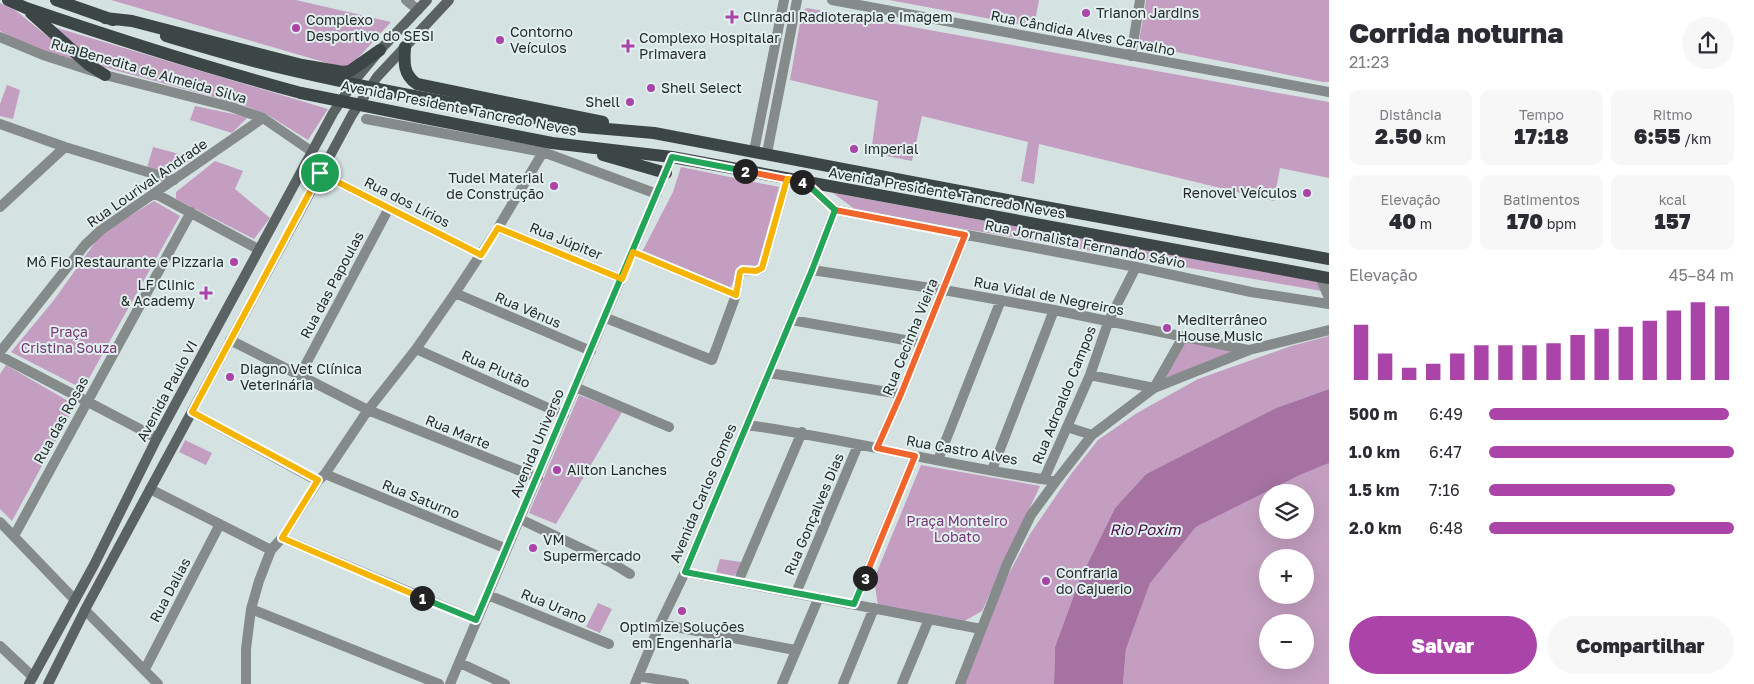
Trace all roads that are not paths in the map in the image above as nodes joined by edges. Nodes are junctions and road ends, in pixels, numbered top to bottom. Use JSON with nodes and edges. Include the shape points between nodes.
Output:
{"nodes":[{"id":1,"x":8,"y":0,"type":"edge"},
{"id":2,"x":56,"y":0,"type":"edge"},
{"id":3,"x":406,"y":0,"type":"edge"},
{"id":4,"x":427,"y":0,"type":"edge"},
{"id":5,"x":449,"y":0,"type":"edge"},
{"id":6,"x":784,"y":0,"type":"edge"},
{"id":7,"x":797,"y":0,"type":"edge"},
{"id":8,"x":832,"y":0,"type":"edge"},
{"id":9,"x":1140,"y":0,"type":"edge"},
{"id":10,"x":26,"y":8,"type":"junction"},
{"id":11,"x":418,"y":10,"type":"junction"},
{"id":12,"x":105,"y":18,"type":"junction"},
{"id":13,"x":0,"y":37,"type":"edge"},
{"id":14,"x":405,"y":47,"type":"junction"},
{"id":15,"x":380,"y":50,"type":"junction"},
{"id":16,"x":1131,"y":56,"type":"junction"},
{"id":17,"x":105,"y":75,"type":"junction"},
{"id":18,"x":1329,"y":92,"type":"edge"},
{"id":19,"x":263,"y":118,"type":"junction"},
{"id":20,"x":366,"y":119,"type":"dead end"},
{"id":21,"x":0,"y":124,"type":"edge"},
{"id":22,"x":654,"y":133,"type":"junction"},
{"id":23,"x":65,"y":147,"type":"junction"},
{"id":24,"x":574,"y":147,"type":"junction"},
{"id":25,"x":311,"y":151,"type":"junction"},
{"id":26,"x":543,"y":152,"type":"junction"},
{"id":27,"x":760,"y":152,"type":"junction"},
{"id":28,"x":672,"y":157,"type":"junction"},
{"id":29,"x":320,"y":173,"type":"junction"},
{"id":30,"x":666,"y":173,"type":"junction"},
{"id":31,"x":787,"y":179,"type":"junction"},
{"id":32,"x":174,"y":180,"type":"junction"},
{"id":33,"x":806,"y":183,"type":"junction"},
{"id":34,"x":954,"y":189,"type":"junction"},
{"id":35,"x":156,"y":194,"type":"junction"},
{"id":36,"x":658,"y":194,"type":"junction"},
{"id":37,"x":1007,"y":200,"type":"junction"},
{"id":38,"x":928,"y":204,"type":"junction"},
{"id":39,"x":0,"y":208,"type":"edge"},
{"id":40,"x":389,"y":208,"type":"junction"},
{"id":41,"x":835,"y":210,"type":"junction"},
{"id":42,"x":191,"y":212,"type":"junction"},
{"id":43,"x":973,"y":212,"type":"junction"},
{"id":44,"x":498,"y":228,"type":"junction"},
{"id":45,"x":965,"y":235,"type":"junction"},
{"id":46,"x":258,"y":249,"type":"junction"},
{"id":47,"x":633,"y":252,"type":"junction"},
{"id":48,"x":481,"y":255,"type":"junction"},
{"id":49,"x":1329,"y":259,"type":"edge"},
{"id":50,"x":1136,"y":267,"type":"junction"},
{"id":51,"x":812,"y":270,"type":"junction"},
{"id":52,"x":1325,"y":278,"type":"edge"},
{"id":53,"x":622,"y":279,"type":"junction"},
{"id":54,"x":944,"y":290,"type":"junction"},
{"id":55,"x":455,"y":294,"type":"junction"},
{"id":56,"x":736,"y":295,"type":"junction"},
{"id":57,"x":1329,"y":298,"type":"edge"},
{"id":58,"x":1001,"y":300,"type":"junction"},
{"id":59,"x":1329,"y":304,"type":"edge"},
{"id":60,"x":1054,"y":310,"type":"junction"},
{"id":61,"x":606,"y":318,"type":"junction"},
{"id":62,"x":791,"y":320,"type":"junction"},
{"id":63,"x":1109,"y":320,"type":"junction"},
{"id":64,"x":1329,"y":330,"type":"edge"},
{"id":65,"x":1183,"y":337,"type":"junction"},
{"id":66,"x":230,"y":340,"type":"junction"},
{"id":67,"x":922,"y":343,"type":"junction"},
{"id":68,"x":416,"y":349,"type":"junction"},
{"id":69,"x":1249,"y":350,"type":"junction"},
{"id":70,"x":591,"y":351,"type":"junction"},
{"id":71,"x":0,"y":352,"type":"edge"},
{"id":72,"x":0,"y":356,"type":"edge"},
{"id":73,"x":768,"y":372,"type":"junction"},
{"id":74,"x":1090,"y":375,"type":"junction"},
{"id":75,"x":300,"y":376,"type":"junction"},
{"id":76,"x":576,"y":387,"type":"junction"},
{"id":77,"x":1154,"y":388,"type":"junction"},
{"id":78,"x":901,"y":394,"type":"junction"},
{"id":79,"x":87,"y":401,"type":"junction"},
{"id":80,"x":368,"y":410,"type":"junction"},
{"id":81,"x":192,"y":412,"type":"junction"},
{"id":82,"x":564,"y":415,"type":"junction"},
{"id":83,"x":746,"y":424,"type":"junction"},
{"id":84,"x":669,"y":427,"type":"dead end"},
{"id":85,"x":1067,"y":428,"type":"junction"},
{"id":86,"x":802,"y":432,"type":"junction"},
{"id":87,"x":1092,"y":435,"type":"junction"},
{"id":88,"x":157,"y":438,"type":"junction"},
{"id":89,"x":858,"y":445,"type":"junction"},
{"id":90,"x":877,"y":448,"type":"junction"},
{"id":91,"x":915,"y":456,"type":"junction"},
{"id":92,"x":938,"y":460,"type":"junction"},
{"id":93,"x":992,"y":470,"type":"junction"},
{"id":94,"x":322,"y":477,"type":"junction"},
{"id":95,"x":538,"y":478,"type":"junction"},
{"id":96,"x":1044,"y":479,"type":"junction"},
{"id":97,"x":1056,"y":481,"type":"junction"},
{"id":98,"x":150,"y":489,"type":"junction"},
{"id":99,"x":520,"y":519,"type":"junction"},
{"id":100,"x":0,"y":522,"type":"edge"},
{"id":101,"x":220,"y":524,"type":"junction"},
{"id":102,"x":14,"y":536,"type":"junction"},
{"id":103,"x":282,"y":538,"type":"junction"},
{"id":104,"x":507,"y":549,"type":"junction"},
{"id":105,"x":271,"y":550,"type":"junction"},
{"id":106,"x":685,"y":572,"type":"junction"},
{"id":107,"x":630,"y":574,"type":"dead end"},
{"id":108,"x":738,"y":582,"type":"junction"},
{"id":109,"x":796,"y":593,"type":"junction"},
{"id":110,"x":488,"y":595,"type":"junction"},
{"id":111,"x":819,"y":597,"type":"junction"},
{"id":112,"x":75,"y":600,"type":"junction"},
{"id":113,"x":854,"y":604,"type":"junction"},
{"id":114,"x":874,"y":608,"type":"junction"},
{"id":115,"x":85,"y":610,"type":"junction"},
{"id":116,"x":252,"y":610,"type":"junction"},
{"id":117,"x":929,"y":619,"type":"junction"},
{"id":118,"x":476,"y":620,"type":"junction"},
{"id":119,"x":660,"y":624,"type":"junction"},
{"id":120,"x":981,"y":629,"type":"junction"},
{"id":121,"x":609,"y":644,"type":"dead end"},
{"id":122,"x":0,"y":646,"type":"edge"},
{"id":123,"x":795,"y":650,"type":"junction"},
{"id":124,"x":460,"y":663,"type":"junction"},
{"id":125,"x":145,"y":669,"type":"junction"},
{"id":126,"x":31,"y":680,"type":"edge"},
{"id":127,"x":637,"y":680,"type":"edge"},
{"id":128,"x":48,"y":684,"type":"edge"},
{"id":129,"x":158,"y":684,"type":"edge"},
{"id":130,"x":246,"y":684,"type":"edge"},
{"id":131,"x":439,"y":684,"type":"edge"},
{"id":132,"x":450,"y":684,"type":"edge"},
{"id":133,"x":505,"y":684,"type":"edge"},
{"id":134,"x":684,"y":684,"type":"edge"},
{"id":135,"x":782,"y":684,"type":"edge"},
{"id":136,"x":843,"y":684,"type":"edge"},
{"id":137,"x":902,"y":684,"type":"edge"},
{"id":138,"x":960,"y":684,"type":"edge"}],
"edges":[{"from":1,"to":10,"type":"main road","name":"Avenida Presidente Tancredo Neves"},
{"from":2,"to":12,"type":"main road","name":"Avenida Presidente Tancredo Neves"},
{"from":3,"to":11,"type":"street"},
{"from":4,"to":11,"type":"main road","name":"Avenida Paulo VI"},
{"from":5,"to":14,"type":"main road"},
{"from":6,"to":27,"type":"street"},
{"from":7,"to":27,"type":"street"},
{"from":8,"to":16,"type":"street","name":"Rua Cândida Alves Carvalho"},
{"from":9,"to":16,"type":"street"},
{"from":10,"to":17,"type":"main road","via":[[89,65]]},
{"from":10,"to":24,"type":"main road","name":"Avenida Presidente Tancredo Neves","bridge":true,"via":[[152,51],[301,93]]},
{"from":11,"to":15,"type":"main road","name":"Avenida Paulo VI"},
{"from":12,"to":15,"type":"main road","via":[[132,21],[302,66],[342,72],[350,71]]},
{"from":12,"to":22,"type":"main road","name":"Avenida Presidente Tancredo Neves","bridge":true,"via":[[257,62],[417,97],[584,127]]},
{"from":13,"to":17,"type":"street","name":"Rua Benedita de Almeida Silva","via":[[43,56]]},
{"from":14,"to":22,"type":"main road","via":[[404,65],[409,78],[417,84]]},
{"from":14,"to":29,"type":"main road","via":[[377,77],[352,114]]},
{"from":15,"to":25,"type":"main road","name":"Avenida Paulo VI","via":[[332,113]]},
{"from":16,"to":18,"type":"street","name":"Rua Cândida Alves Carvalho"},
{"from":17,"to":19,"type":"street","name":"Rua Benedita de Almeida Silva"},
{"from":19,"to":25,"type":"street","name":"Rua Benedita de Almeida Silva"},
{"from":19,"to":32,"type":"street","name":"Rua Lourival Andrade"},
{"from":20,"to":26,"type":"street"},
{"from":21,"to":23,"type":"street"},
{"from":22,"to":27,"type":"main road","name":"Avenida Presidente Tancredo Neves"},
{"from":23,"to":32,"type":"street"},
{"from":23,"to":39,"type":"street"},
{"from":24,"to":28,"type":"main road","name":"Avenida Presidente Tancredo Neves"},
{"from":24,"to":30,"type":"main road"},
{"from":25,"to":46,"type":"main road","name":"Avenida Paulo VI"},
{"from":26,"to":36,"type":"street"},
{"from":26,"to":44,"type":"street"},
{"from":27,"to":34,"type":"main road","name":"Avenida Presidente Tancredo Neves"},
{"from":28,"to":30,"type":"street","name":"Avenida Universo"},
{"from":28,"to":31,"type":"main road","name":"Avenida Presidente Tancredo Neves"},
{"from":29,"to":40,"type":"street","name":"Rua dos Lírios"},
{"from":29,"to":66,"type":"main road"},
{"from":30,"to":36,"type":"street","name":"Avenida Universo"},
{"from":31,"to":33,"type":"main road","name":"Avenida Presidente Tancredo Neves"},
{"from":31,"to":56,"type":"street","via":[[762,268],[740,272]]},
{"from":32,"to":35,"type":"street","name":"Rua Lourival Andrade"},
{"from":33,"to":38,"type":"main road","name":"Avenida Presidente Tancredo Neves"},
{"from":33,"to":41,"type":"street"},
{"from":34,"to":37,"type":"main road","name":"Avenida Presidente Tancredo Neves"},
{"from":34,"to":38,"type":"main road","via":[[951,204]]},
{"from":35,"to":42,"type":"street"},
{"from":35,"to":71,"type":"street","name":"Rua Lourival Andrade","via":[[101,230],[85,245]]},
{"from":36,"to":47,"type":"street","name":"Avenida Universo"},
{"from":37,"to":43,"type":"main road","via":[[976,200]]},
{"from":37,"to":49,"type":"main road","name":"Avenida Presidente Tancredo Neves"},
{"from":38,"to":43,"type":"main road","name":"Avenida Presidente Tancredo Neves"},
{"from":40,"to":48,"type":"street","name":"Rua dos Lírios"},
{"from":40,"to":75,"type":"street","name":"Rua das Papoulas"},
{"from":41,"to":45,"type":"street","name":"Rua Jornalista Fernando Sávio"},
{"from":41,"to":51,"type":"street","name":"Avenida Carlos Gomes"},
{"from":42,"to":46,"type":"street"},
{"from":42,"to":79,"type":"street","name":"Rua das Rosas"},
{"from":43,"to":52,"type":"main road","name":"Avenida Presidente Tancredo Neves"},
{"from":44,"to":48,"type":"street"},
{"from":44,"to":53,"type":"street","name":"Rua Júpiter"},
{"from":45,"to":50,"type":"street","name":"Rua Jornalista Fernando Sávio"},
{"from":45,"to":54,"type":"street","name":"Rua Cecinha Vieira"},
{"from":46,"to":88,"type":"main road","name":"Avenida Paulo VI"},
{"from":47,"to":53,"type":"street","name":"Avenida Universo"},
{"from":47,"to":56,"type":"street"},
{"from":48,"to":55,"type":"street"},
{"from":50,"to":59,"type":"street","name":"Rua Jornalista Fernando Sávio","via":[[1251,292]]},
{"from":50,"to":63,"type":"street","name":"Rua Adroaldo Campos"},
{"from":51,"to":54,"type":"street","name":"Rua Vidal de Negreiros"},
{"from":51,"to":62,"type":"street","name":"Avenida Carlos Gomes"},
{"from":52,"to":57,"type":"street"},
{"from":53,"to":61,"type":"street","name":"Avenida Universo"},
{"from":54,"to":58,"type":"street","name":"Rua Vidal de Negreiros"},
{"from":54,"to":67,"type":"street","name":"Rua Cecinha Vieira"},
{"from":55,"to":68,"type":"street"},
{"from":55,"to":70,"type":"street","name":"Rua Vênus"},
{"from":56,"to":61,"type":"street","via":[[712,360]]},
{"from":58,"to":60,"type":"street","name":"Rua Vidal de Negreiros"},
{"from":58,"to":92,"type":"street"},
{"from":60,"to":63,"type":"street","name":"Rua Vidal de Negreiros"},
{"from":60,"to":93,"type":"street"},
{"from":61,"to":70,"type":"street","name":"Avenida Universo"},
{"from":62,"to":67,"type":"street"},
{"from":62,"to":73,"type":"street","name":"Avenida Carlos Gomes"},
{"from":63,"to":65,"type":"street","name":"Rua Vidal de Negreiros"},
{"from":63,"to":74,"type":"street","name":"Rua Adroaldo Campos"},
{"from":64,"to":69,"type":"street"},
{"from":65,"to":69,"type":"street","name":"Rua Vidal de Negreiros"},
{"from":65,"to":77,"type":"street"},
{"from":66,"to":75,"type":"street","name":"Rua Marte"},
{"from":66,"to":81,"type":"main road"},
{"from":67,"to":78,"type":"street","name":"Rua Cecinha Vieira"},
{"from":68,"to":80,"type":"street"},
{"from":68,"to":82,"type":"street","name":"Rua Plutão"},
{"from":69,"to":77,"type":"street"},
{"from":70,"to":76,"type":"street","name":"Avenida Universo"},
{"from":72,"to":79,"type":"street"},
{"from":73,"to":78,"type":"street"},
{"from":73,"to":83,"type":"street","name":"Avenida Carlos Gomes"},
{"from":74,"to":77,"type":"street"},
{"from":74,"to":85,"type":"street","name":"Rua Adroaldo Campos"},
{"from":75,"to":80,"type":"street","name":"Rua Marte"},
{"from":76,"to":82,"type":"street","name":"Avenida Universo"},
{"from":76,"to":84,"type":"street"},
{"from":77,"to":87,"type":"street"},
{"from":78,"to":90,"type":"street","name":"Rua Cecinha Vieira"},
{"from":79,"to":88,"type":"street"},
{"from":79,"to":102,"type":"street","name":"Rua das Rosas"},
{"from":80,"to":94,"type":"street"},
{"from":80,"to":95,"type":"street","name":"Rua Marte"},
{"from":81,"to":94,"type":"street","name":"Rua Saturno"},
{"from":81,"to":98,"type":"main road"},
{"from":82,"to":95,"type":"street","name":"Avenida Universo"},
{"from":83,"to":86,"type":"street","name":"Rua Castro Alves"},
{"from":83,"to":106,"type":"street","name":"Avenida Carlos Gomes"},
{"from":85,"to":87,"type":"street"},
{"from":85,"to":96,"type":"street","name":"Rua Adroaldo Campos"},
{"from":86,"to":89,"type":"street","name":"Rua Castro Alves"},
{"from":86,"to":108,"type":"street"},
{"from":87,"to":97,"type":"street"},
{"from":88,"to":112,"type":"main road","name":"Avenida Paulo VI"},
{"from":89,"to":90,"type":"street","name":"Rua Castro Alves"},
{"from":89,"to":109,"type":"street","name":"Rua Gonçalves Dias"},
{"from":90,"to":91,"type":"street","name":"Rua Castro Alves"},
{"from":91,"to":92,"type":"street","name":"Rua Castro Alves"},
{"from":91,"to":113,"type":"street"},
{"from":92,"to":93,"type":"street","name":"Rua Castro Alves"},
{"from":93,"to":96,"type":"street","name":"Rua Castro Alves"},
{"from":94,"to":103,"type":"street"},
{"from":94,"to":104,"type":"street","name":"Rua Saturno"},
{"from":95,"to":99,"type":"street","name":"Avenida Universo"},
{"from":96,"to":97,"type":"street","name":"Rua Castro Alves"},
{"from":97,"to":120,"type":"street","via":[[1031,515]]},
{"from":98,"to":101,"type":"street"},
{"from":98,"to":115,"type":"main road"},
{"from":99,"to":104,"type":"street","name":"Avenida Universo"},
{"from":99,"to":107,"type":"street"},
{"from":100,"to":102,"type":"street"},
{"from":101,"to":105,"type":"street"},
{"from":101,"to":125,"type":"street","name":"Rua Dalias"},
{"from":102,"to":112,"type":"street"},
{"from":103,"to":105,"type":"street"},
{"from":103,"to":118,"type":"street"},
{"from":104,"to":110,"type":"street","name":"Avenida Universo"},
{"from":105,"to":116,"type":"street"},
{"from":106,"to":108,"type":"street"},
{"from":106,"to":119,"type":"street","name":"Avenida Carlos Gomes"},
{"from":108,"to":109,"type":"street"},
{"from":109,"to":111,"type":"street"},
{"from":110,"to":118,"type":"street","name":"Avenida Universo"},
{"from":110,"to":121,"type":"street","name":"Rua Urano"},
{"from":111,"to":113,"type":"street"},
{"from":111,"to":123,"type":"street"},
{"from":112,"to":126,"type":"main road","name":"Avenida Paulo VI"},
{"from":113,"to":114,"type":"street"},
{"from":114,"to":117,"type":"street"},
{"from":114,"to":136,"type":"street"},
{"from":115,"to":125,"type":"street"},
{"from":115,"to":128,"type":"main road"},
{"from":116,"to":130,"type":"street","via":[[246,649]]},
{"from":116,"to":131,"type":"street"},
{"from":117,"to":120,"type":"street"},
{"from":117,"to":137,"type":"street"},
{"from":118,"to":124,"type":"street","name":"Avenida Universo"},
{"from":119,"to":123,"type":"street"},
{"from":119,"to":127,"type":"street","name":"Avenida Carlos Gomes"},
{"from":120,"to":138,"type":"street"},
{"from":122,"to":126,"type":"street"},
{"from":123,"to":135,"type":"street"},
{"from":124,"to":132,"type":"street","name":"Avenida Universo"},
{"from":124,"to":133,"type":"street"},
{"from":125,"to":129,"type":"street"},
{"from":127,"to":134,"type":"street"}]}
